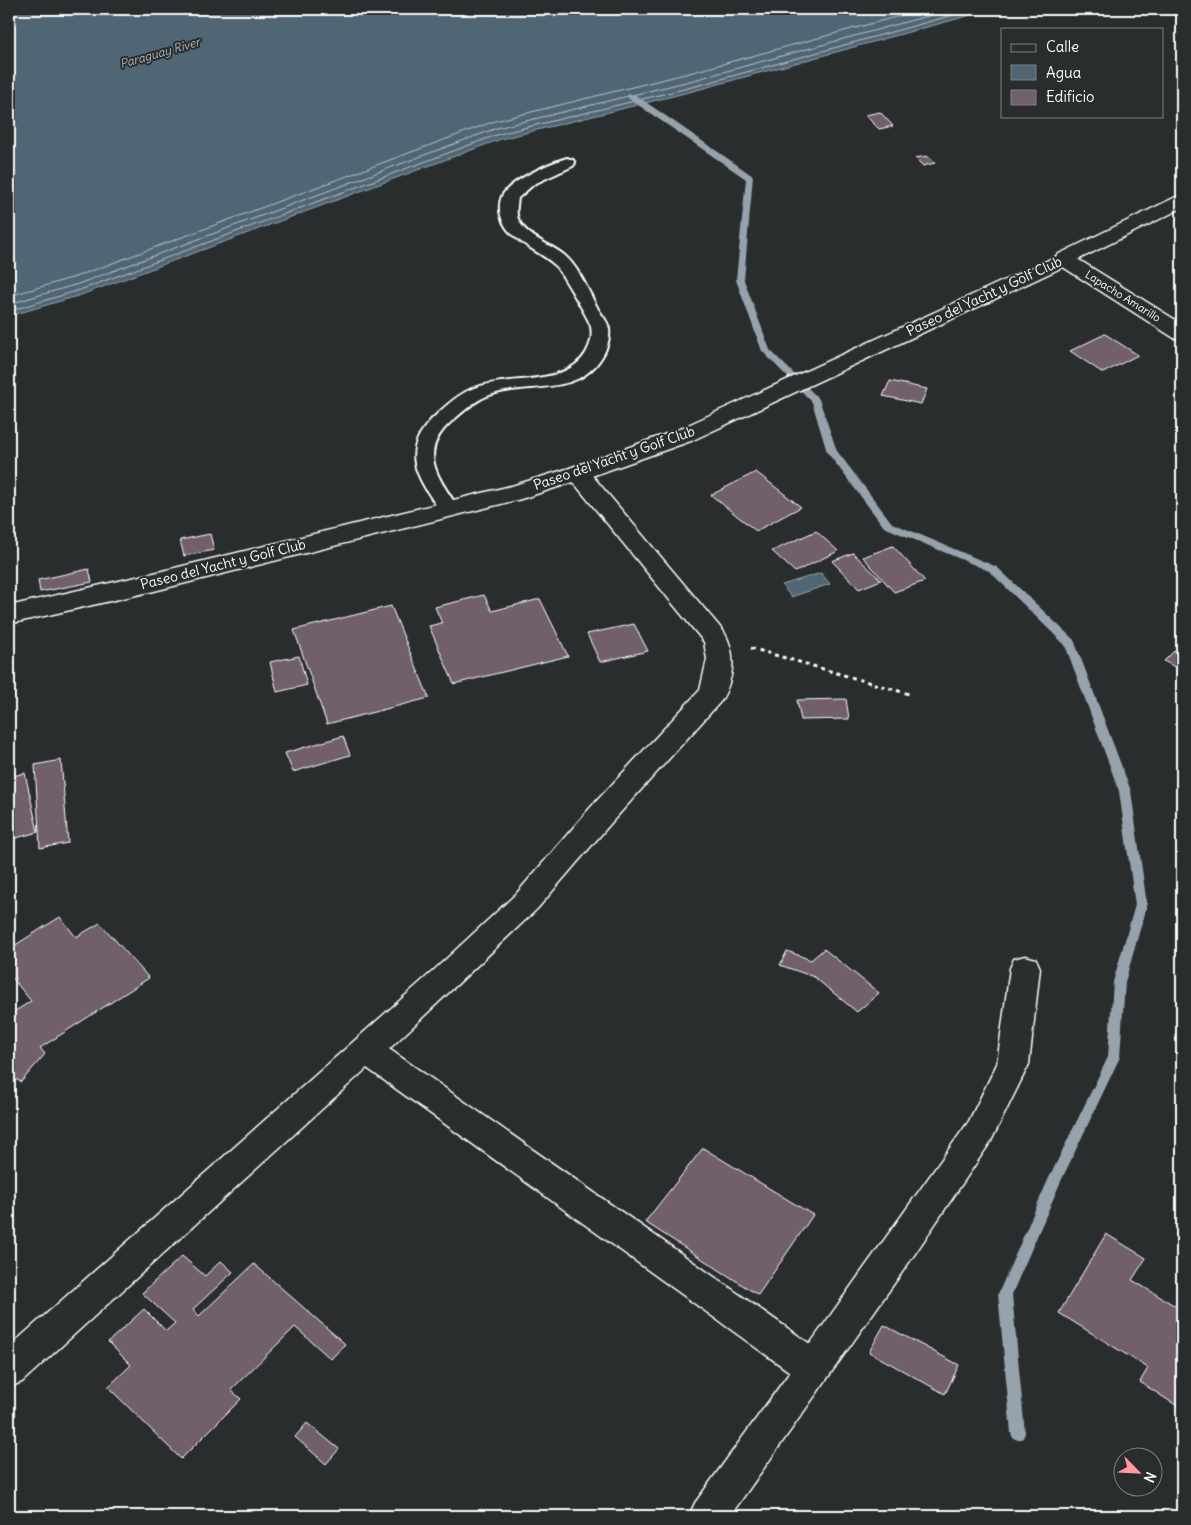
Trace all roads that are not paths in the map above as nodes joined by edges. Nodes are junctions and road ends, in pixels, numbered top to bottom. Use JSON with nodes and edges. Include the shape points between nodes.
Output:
{"nodes":[{"id":1,"x":567,"y":163,"type":"dead end"},
{"id":2,"x":1182,"y":200,"type":"edge"},
{"id":3,"x":1064,"y":259,"type":"junction"},
{"id":4,"x":1182,"y":333,"type":"edge"},
{"id":5,"x":578,"y":473,"type":"junction"},
{"id":6,"x":448,"y":509,"type":"junction"},
{"id":7,"x":9,"y":615,"type":"edge"},
{"id":8,"x":1025,"y":968,"type":"dead end"},
{"id":9,"x":366,"y":1050,"type":"junction"},
{"id":10,"x":814,"y":1368,"type":"junction"},
{"id":11,"x":9,"y":1370,"type":"edge"},
{"id":12,"x":708,"y":1516,"type":"edge"}],
"edges":[{"from":1,"to":6,"type":"lane","via":[[528,182],[510,197],[508,214],[516,229],[563,263],[600,325],[601,339],[583,369],[558,380],[482,392],[460,404],[438,423],[422,449],[425,472]]},
{"from":2,"to":3,"type":"street","name":"Paseo del Yacht y Golf Club"},
{"from":3,"to":4,"type":"street","name":"Lapacho Amarillo"},
{"from":3,"to":5,"type":"street","name":"Paseo del Yacht y Golf Club","via":[[683,436]]},
{"from":5,"to":6,"type":"street","name":"Paseo del Yacht y Golf Club"},
{"from":5,"to":9,"type":"street","via":[[720,646],[718,677],[712,694],[527,901]]},
{"from":6,"to":7,"type":"street","name":"Paseo del Yacht y Golf Club"},
{"from":8,"to":10,"type":"street","via":[[1013,1064],[980,1131]]},
{"from":9,"to":10,"type":"street"},
{"from":9,"to":11,"type":"street"},
{"from":10,"to":12,"type":"street"}]}
